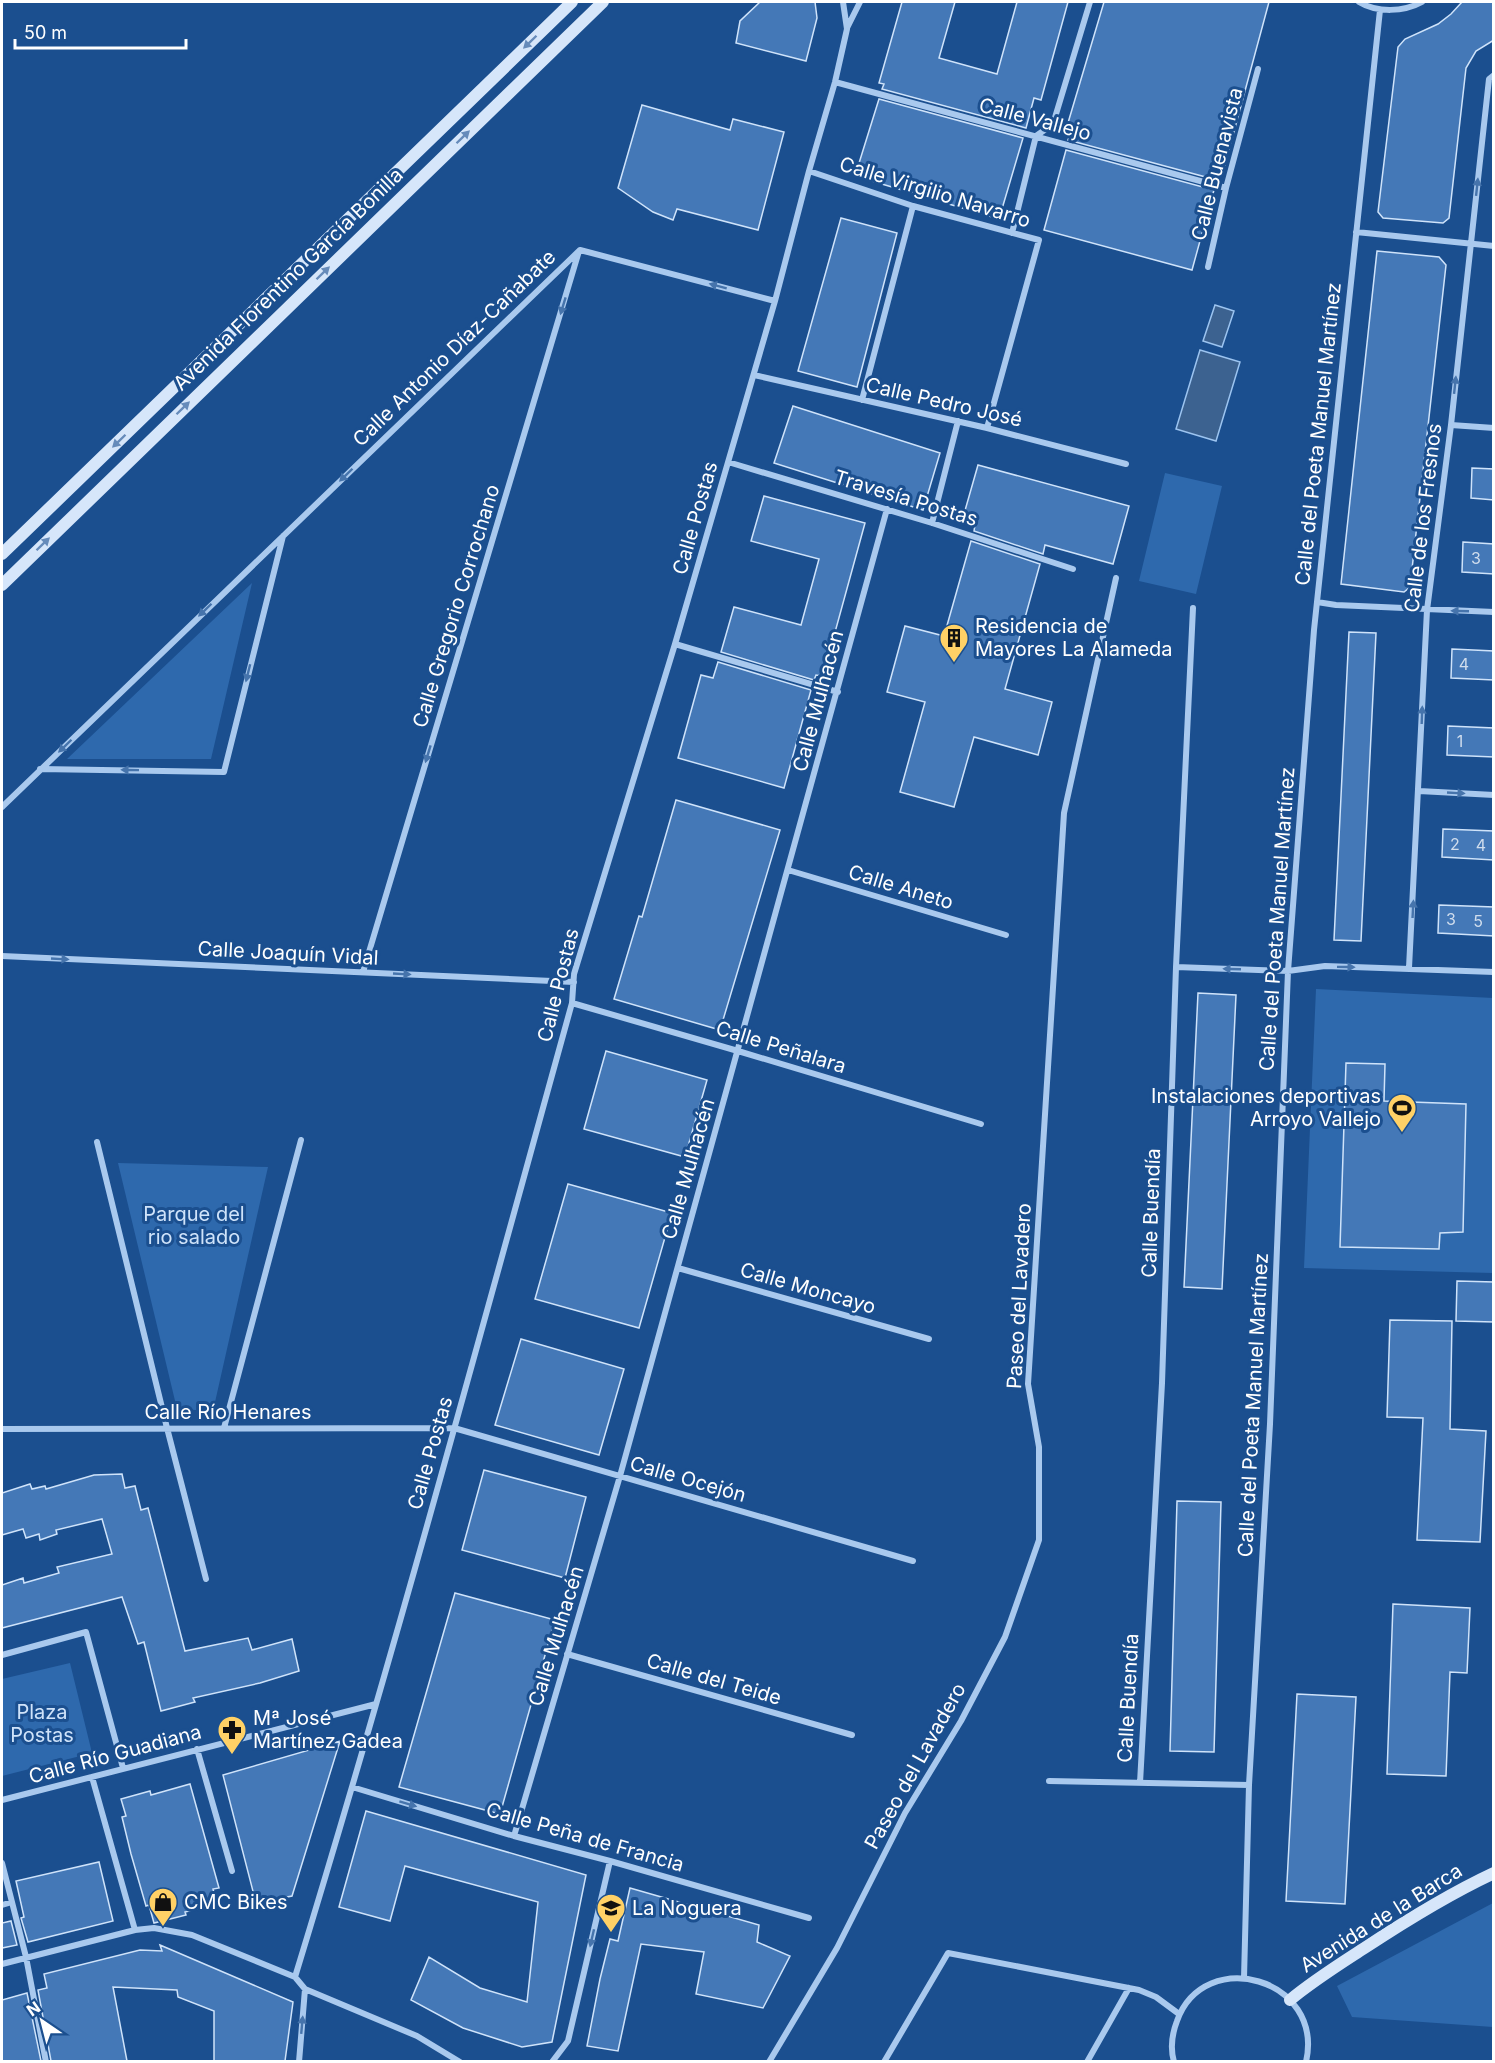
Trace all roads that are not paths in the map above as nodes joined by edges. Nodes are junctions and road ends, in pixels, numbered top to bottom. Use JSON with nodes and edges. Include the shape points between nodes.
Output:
{"nodes":[{"id":1,"x":572,"y":2,"type":"edge"},
{"id":2,"x":603,"y":2,"type":"edge"},
{"id":3,"x":843,"y":2,"type":"edge"},
{"id":4,"x":860,"y":2,"type":"edge"},
{"id":5,"x":1090,"y":2,"type":"edge"},
{"id":6,"x":1359,"y":2,"type":"edge"},
{"id":7,"x":1422,"y":2,"type":"edge"},
{"id":8,"x":1380,"y":10,"type":"junction"},
{"id":9,"x":847,"y":29,"type":"junction"},
{"id":10,"x":1258,"y":69,"type":"dead end"},
{"id":11,"x":1494,"y":75,"type":"edge"},
{"id":12,"x":835,"y":82,"type":"junction"},
{"id":13,"x":1036,"y":136,"type":"junction"},
{"id":14,"x":809,"y":171,"type":"junction"},
{"id":15,"x":1226,"y":188,"type":"junction"},
{"id":16,"x":913,"y":206,"type":"junction"},
{"id":17,"x":1356,"y":232,"type":"junction"},
{"id":18,"x":1012,"y":233,"type":"junction"},
{"id":19,"x":1471,"y":245,"type":"junction"},
{"id":20,"x":1494,"y":246,"type":"edge"},
{"id":21,"x":580,"y":250,"type":"junction"},
{"id":22,"x":1208,"y":267,"type":"dead end"},
{"id":23,"x":775,"y":301,"type":"junction"},
{"id":24,"x":753,"y":375,"type":"junction"},
{"id":25,"x":862,"y":400,"type":"junction"},
{"id":26,"x":958,"y":422,"type":"junction"},
{"id":27,"x":1451,"y":425,"type":"junction"},
{"id":28,"x":987,"y":428,"type":"junction"},
{"id":29,"x":1494,"y":428,"type":"edge"},
{"id":30,"x":728,"y":462,"type":"junction"},
{"id":31,"x":1126,"y":464,"type":"dead end"},
{"id":32,"x":887,"y":509,"type":"junction"},
{"id":33,"x":932,"y":523,"type":"junction"},
{"id":34,"x":283,"y":535,"type":"junction"},
{"id":35,"x":2,"y":554,"type":"edge"},
{"id":36,"x":1073,"y":569,"type":"dead end"},
{"id":37,"x":1116,"y":578,"type":"dead end"},
{"id":38,"x":2,"y":585,"type":"edge"},
{"id":39,"x":1317,"y":602,"type":"junction"},
{"id":40,"x":1193,"y":608,"type":"dead end"},
{"id":41,"x":1427,"y":610,"type":"junction"},
{"id":42,"x":1494,"y":612,"type":"edge"},
{"id":43,"x":675,"y":644,"type":"junction"},
{"id":44,"x":838,"y":692,"type":"junction"},
{"id":45,"x":40,"y":769,"type":"junction"},
{"id":46,"x":1419,"y":791,"type":"junction"},
{"id":47,"x":1494,"y":795,"type":"edge"},
{"id":48,"x":2,"y":807,"type":"edge"},
{"id":49,"x":788,"y":870,"type":"junction"},
{"id":50,"x":1006,"y":935,"type":"dead end"},
{"id":51,"x":2,"y":956,"type":"edge"},
{"id":52,"x":1176,"y":967,"type":"junction"},
{"id":53,"x":1409,"y":968,"type":"junction"},
{"id":54,"x":1288,"y":971,"type":"junction"},
{"id":55,"x":363,"y":972,"type":"junction"},
{"id":56,"x":1494,"y":972,"type":"edge"},
{"id":57,"x":574,"y":982,"type":"junction"},
{"id":58,"x":572,"y":1003,"type":"junction"},
{"id":59,"x":738,"y":1051,"type":"junction"},
{"id":60,"x":981,"y":1124,"type":"dead end"},
{"id":61,"x":301,"y":1140,"type":"dead end"},
{"id":62,"x":97,"y":1142,"type":"dead end"},
{"id":63,"x":678,"y":1268,"type":"junction"},
{"id":64,"x":929,"y":1340,"type":"dead end"},
{"id":65,"x":166,"y":1428,"type":"junction"},
{"id":66,"x":224,"y":1428,"type":"junction"},
{"id":67,"x":454,"y":1428,"type":"junction"},
{"id":68,"x":2,"y":1429,"type":"edge"},
{"id":69,"x":620,"y":1476,"type":"junction"},
{"id":70,"x":914,"y":1561,"type":"dead end"},
{"id":71,"x":206,"y":1579,"type":"dead end"},
{"id":72,"x":567,"y":1654,"type":"junction"},
{"id":73,"x":2,"y":1655,"type":"edge"},
{"id":74,"x":376,"y":1704,"type":"junction"},
{"id":75,"x":852,"y":1735,"type":"dead end"},
{"id":76,"x":197,"y":1749,"type":"junction"},
{"id":77,"x":123,"y":1768,"type":"junction"},
{"id":78,"x":92,"y":1777,"type":"junction"},
{"id":79,"x":1049,"y":1781,"type":"dead end"},
{"id":80,"x":1140,"y":1783,"type":"junction"},
{"id":81,"x":1249,"y":1785,"type":"junction"},
{"id":82,"x":352,"y":1787,"type":"junction"},
{"id":83,"x":2,"y":1800,"type":"edge"},
{"id":84,"x":514,"y":1836,"type":"junction"},
{"id":85,"x":610,"y":1861,"type":"junction"},
{"id":86,"x":2,"y":1863,"type":"edge"},
{"id":87,"x":232,"y":1871,"type":"dead end"},
{"id":88,"x":1494,"y":1873,"type":"edge"},
{"id":89,"x":12,"y":1902,"type":"junction"},
{"id":90,"x":2,"y":1905,"type":"edge"},
{"id":91,"x":808,"y":1918,"type":"dead end"},
{"id":92,"x":135,"y":1930,"type":"junction"},
{"id":93,"x":26,"y":1957,"type":"junction"},
{"id":94,"x":2,"y":1964,"type":"edge"},
{"id":95,"x":295,"y":1977,"type":"junction"},
{"id":96,"x":1244,"y":1978,"type":"junction"},
{"id":97,"x":1129,"y":1988,"type":"junction"},
{"id":98,"x":305,"y":1989,"type":"junction"},
{"id":99,"x":1290,"y":2000,"type":"junction"},
{"id":100,"x":1179,"y":2014,"type":"junction"},
{"id":101,"x":46,"y":2061,"type":"edge"},
{"id":102,"x":298,"y":2061,"type":"edge"},
{"id":103,"x":460,"y":2061,"type":"edge"},
{"id":104,"x":552,"y":2061,"type":"edge"},
{"id":105,"x":769,"y":2061,"type":"edge"},
{"id":106,"x":884,"y":2061,"type":"edge"},
{"id":107,"x":1087,"y":2061,"type":"edge"},
{"id":108,"x":1174,"y":2061,"type":"edge"},
{"id":109,"x":1307,"y":2061,"type":"edge"}],
"edges":[{"from":1,"to":35,"type":"street","name":"Avenida Florentino García Bonilla","one_way":true},
{"from":38,"to":2,"type":"street","name":"Avenida Florentino García Bonilla","one_way":true},
{"from":3,"to":9,"type":"street","name":"Calle Postas"},
{"from":4,"to":9,"type":"street"},
{"from":5,"to":13,"type":"street","via":[[1053,123]]},
{"from":6,"to":8,"type":"street"},
{"from":7,"to":8,"type":"street"},
{"from":8,"to":17,"type":"street","name":"Calle del Poeta Manuel Martínez"},
{"from":9,"to":12,"type":"street","name":"Calle Postas"},
{"from":10,"to":15,"type":"street","name":"Calle Buenavista"},
{"from":19,"to":11,"type":"street","name":"Calle de los Fresnos","one_way":true,"via":[[1489,79]]},
{"from":12,"to":13,"type":"street","name":"Calle Vallejo"},
{"from":12,"to":14,"type":"street","name":"Calle Postas"},
{"from":13,"to":15,"type":"street","name":"Calle Vallejo"},
{"from":13,"to":18,"type":"street"},
{"from":14,"to":16,"type":"street","name":"Calle Virgilio Navarro"},
{"from":14,"to":23,"type":"street","name":"Calle Postas"},
{"from":15,"to":22,"type":"street","name":"Calle Buenavista"},
{"from":16,"to":18,"type":"street","name":"Calle Virgilio Navarro"},
{"from":16,"to":25,"type":"street"},
{"from":17,"to":19,"type":"street"},
{"from":17,"to":39,"type":"street","name":"Calle del Poeta Manuel Martínez"},
{"from":18,"to":28,"type":"street","name":"Calle Virgilio Navarro","via":[[1039,240]]},
{"from":19,"to":20,"type":"street"},
{"from":27,"to":19,"type":"street","name":"Calle de los Fresnos","one_way":true},
{"from":23,"to":21,"type":"street","name":"Calle Antonio Díaz-Cañabate","one_way":true},
{"from":21,"to":34,"type":"street","name":"Calle Antonio Díaz-Cañabate","one_way":true},
{"from":21,"to":55,"type":"street","name":"Calle Gregorio Corrochano","one_way":true},
{"from":23,"to":24,"type":"street","name":"Calle Postas"},
{"from":24,"to":25,"type":"street","name":"Calle Pedro José"},
{"from":24,"to":30,"type":"street","name":"Calle Postas"},
{"from":25,"to":26,"type":"street","name":"Calle Pedro José"},
{"from":26,"to":28,"type":"street","name":"Calle Pedro José"},
{"from":26,"to":33,"type":"street"},
{"from":27,"to":29,"type":"street"},
{"from":27,"to":41,"type":"street","name":"Calle de los Fresnos"},
{"from":28,"to":31,"type":"street","name":"Calle Pedro José"},
{"from":30,"to":32,"type":"street","name":"Travesía Postas"},
{"from":30,"to":43,"type":"street","name":"Calle Postas"},
{"from":32,"to":33,"type":"street","name":"Travesía Postas"},
{"from":32,"to":44,"type":"street","name":"Calle Mulhacén"},
{"from":33,"to":36,"type":"street","name":"Travesía Postas"},
{"from":34,"to":45,"type":"street","name":"Calle Antonio Díaz-Cañabate","one_way":true},
{"from":34,"to":45,"type":"street","one_way":true,"via":[[224,772]]},
{"from":37,"to":105,"type":"street","name":"Paseo del Lavadero","via":[[1064,813],[1028,1384],[1039,1447],[1039,1540],[1005,1637],[961,1721],[905,1813],[837,1948]]},
{"from":39,"to":41,"type":"street"},
{"from":39,"to":54,"type":"street","name":"Calle del Poeta Manuel Martínez"},
{"from":40,"to":52,"type":"street","name":"Calle Buendía"},
{"from":42,"to":41,"type":"street","one_way":true},
{"from":46,"to":41,"type":"street","name":"Calle de los Fresnos","one_way":true},
{"from":43,"to":44,"type":"street"},
{"from":43,"to":57,"type":"street","name":"Calle Postas"},
{"from":44,"to":49,"type":"street","name":"Calle Mulhacén"},
{"from":45,"to":48,"type":"street","name":"Calle Antonio Díaz-Cañabate"},
{"from":46,"to":47,"type":"street","one_way":true},
{"from":53,"to":46,"type":"street","name":"Calle de los Fresnos","one_way":true},
{"from":49,"to":50,"type":"street","name":"Calle Aneto"},
{"from":49,"to":59,"type":"street","name":"Calle Mulhacén"},
{"from":51,"to":55,"type":"street","name":"Calle Joaquín Vidal","one_way":true},
{"from":54,"to":52,"type":"street","one_way":true},
{"from":52,"to":80,"type":"street","name":"Calle Buendía","via":[[1162,1383]]},
{"from":54,"to":53,"type":"street","one_way":true,"via":[[1325,966]]},
{"from":53,"to":56,"type":"street"},
{"from":54,"to":81,"type":"street","name":"Calle del Poeta Manuel Martínez","via":[[1270,1412]]},
{"from":55,"to":57,"type":"street","name":"Calle Joaquín Vidal","one_way":true},
{"from":57,"to":58,"type":"street","name":"Calle Postas"},
{"from":58,"to":59,"type":"street","name":"Calle Peñalara"},
{"from":58,"to":67,"type":"street","name":"Calle Postas"},
{"from":59,"to":60,"type":"street","name":"Calle Peñalara"},
{"from":59,"to":63,"type":"street","name":"Calle Mulhacén"},
{"from":61,"to":66,"type":"street"},
{"from":62,"to":65,"type":"street"},
{"from":63,"to":64,"type":"street","name":"Calle Moncayo"},
{"from":63,"to":69,"type":"street","name":"Calle Mulhacén"},
{"from":65,"to":66,"type":"street","name":"Calle Río Henares"},
{"from":65,"to":68,"type":"street","name":"Calle Río Henares"},
{"from":65,"to":71,"type":"street"},
{"from":66,"to":67,"type":"street","name":"Calle Río Henares"},
{"from":67,"to":69,"type":"street","name":"Calle Ocejón"},
{"from":67,"to":74,"type":"street","name":"Calle Postas"},
{"from":69,"to":70,"type":"street","name":"Calle Ocejón"},
{"from":69,"to":72,"type":"street","name":"Calle Mulhacén"},
{"from":72,"to":75,"type":"street","name":"Calle del Teide"},
{"from":72,"to":84,"type":"street","name":"Calle Mulhacén"},
{"from":73,"to":77,"type":"street","via":[[86,1632]]},
{"from":74,"to":76,"type":"street","name":"Calle Río Guadiana"},
{"from":74,"to":82,"type":"street","name":"Calle Postas"},
{"from":76,"to":77,"type":"street","name":"Calle Río Guadiana"},
{"from":76,"to":87,"type":"street"},
{"from":77,"to":78,"type":"street","name":"Calle Río Guadiana"},
{"from":78,"to":83,"type":"street","name":"Calle Río Guadiana"},
{"from":78,"to":92,"type":"street"},
{"from":79,"to":80,"type":"street","name":"Calle Buendía"},
{"from":80,"to":81,"type":"street","name":"Calle Buendía"},
{"from":81,"to":96,"type":"street","name":"Calle del Poeta Manuel Martínez"},
{"from":82,"to":84,"type":"street","name":"Calle Peña de Francia","one_way":true},
{"from":82,"to":95,"type":"street","name":"Calle Postas"},
{"from":84,"to":85,"type":"street","name":"Calle Peña de Francia"},
{"from":85,"to":91,"type":"street","name":"Calle Peña de Francia"},
{"from":85,"to":104,"type":"street","one_way":true,"via":[[568,2041]]},
{"from":86,"to":89,"type":"street"},
{"from":88,"to":99,"type":"street","name":"Avenida de la Barca","via":[[1396,1927]]},
{"from":89,"to":90,"type":"street"},
{"from":89,"to":93,"type":"street"},
{"from":92,"to":93,"type":"street"},
{"from":92,"to":95,"type":"street","via":[[154,1928],[192,1935]]},
{"from":93,"to":94,"type":"street"},
{"from":93,"to":101,"type":"street"},
{"from":95,"to":98,"type":"street"},
{"from":96,"to":99,"type":"street","via":[[1269,1984]]},
{"from":96,"to":100,"type":"street","via":[[1224,1979],[1206,1986]]},
{"from":97,"to":100,"type":"street","via":[[1156,1997]]},
{"from":97,"to":106,"type":"street","via":[[948,1953]]},
{"from":97,"to":107,"type":"street"},
{"from":102,"to":98,"type":"street","one_way":true},
{"from":98,"to":103,"type":"street","via":[[417,2036]]},
{"from":99,"to":109,"type":"street","via":[[1306,2028]]},
{"from":100,"to":108,"type":"street","via":[[1172,2033]]}]}
